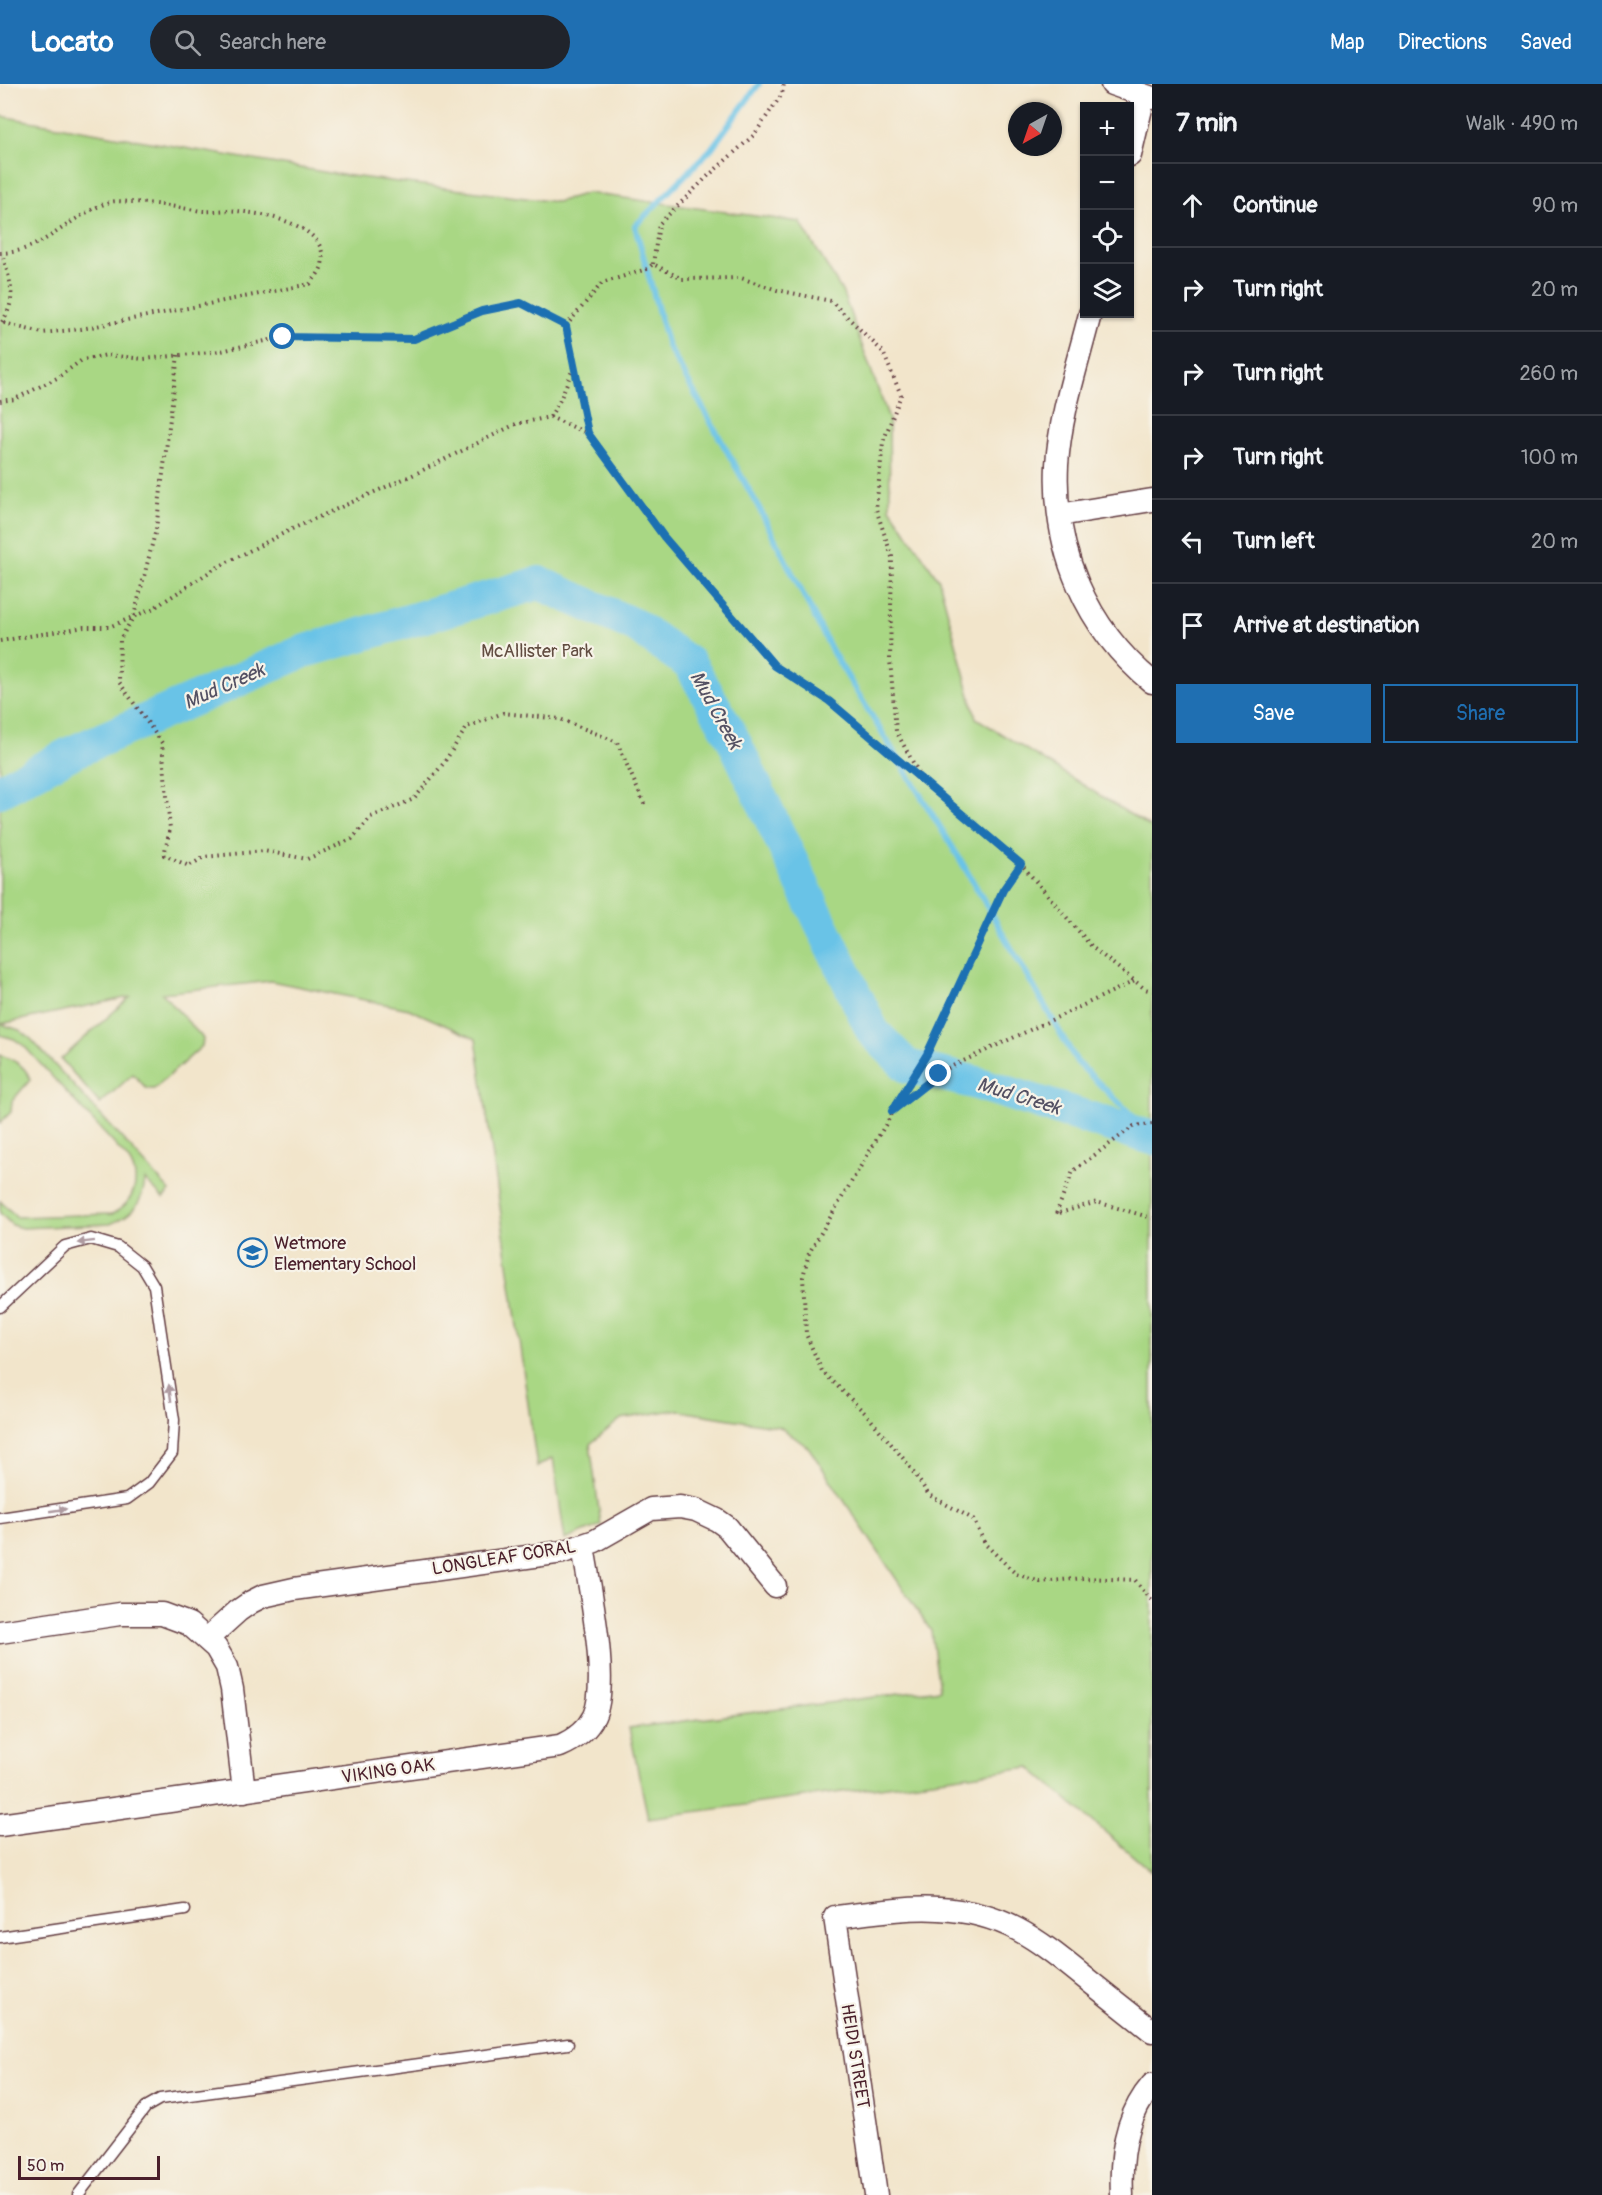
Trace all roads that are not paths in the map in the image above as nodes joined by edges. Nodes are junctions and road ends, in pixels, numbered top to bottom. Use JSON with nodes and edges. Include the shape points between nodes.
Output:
{"nodes":[{"id":1,"x":1112,"y":84,"type":"edge"},
{"id":2,"x":1148,"y":97,"type":"edge"},
{"id":3,"x":1134,"y":142,"type":"edge"},
{"id":4,"x":1089,"y":318,"type":"edge"},
{"id":5,"x":1152,"y":500,"type":"edge"},
{"id":6,"x":1059,"y":515,"type":"junction"},
{"id":7,"x":1152,"y":682,"type":"edge"},
{"id":8,"x":0,"y":1307,"type":"edge"},
{"id":9,"x":0,"y":1518,"type":"edge"},
{"id":10,"x":583,"y":1546,"type":"junction"},
{"id":11,"x":775,"y":1586,"type":"dead end"},
{"id":12,"x":0,"y":1632,"type":"edge"},
{"id":13,"x":207,"y":1639,"type":"junction"},
{"id":14,"x":244,"y":1791,"type":"junction"},
{"id":15,"x":0,"y":1826,"type":"edge"},
{"id":16,"x":185,"y":1910,"type":"dead end"},
{"id":17,"x":0,"y":1937,"type":"edge"},
{"id":18,"x":1152,"y":2031,"type":"edge"},
{"id":19,"x":568,"y":2044,"type":"dead end"},
{"id":20,"x":1152,"y":2085,"type":"edge"},
{"id":21,"x":78,"y":2195,"type":"edge"},
{"id":22,"x":876,"y":2195,"type":"edge"},
{"id":23,"x":1122,"y":2195,"type":"edge"}],
"edges":[{"from":1,"to":2,"type":"street"},
{"from":2,"to":3,"type":"street"},
{"from":4,"to":6,"type":"street","via":[[1061,438],[1057,465]]},
{"from":5,"to":6,"type":"street"},
{"from":6,"to":7,"type":"street","via":[[1060,532],[1088,606],[1115,647]]},
{"from":9,"to":8,"type":"lane","one_way":true,"via":[[127,1499],[149,1483],[172,1453],[174,1420],[154,1286],[142,1266],[118,1247],[91,1239],[65,1246]]},
{"from":10,"to":11,"type":"street","name":"LONGLEAF CORAL","via":[[651,1509],[696,1510],[727,1527]]},
{"from":10,"to":13,"type":"street","name":"LONGLEAF CORAL","via":[[263,1596],[238,1611]]},
{"from":10,"to":14,"type":"street","name":"VIKING OAK","via":[[600,1666],[600,1697],[594,1716],[571,1741],[548,1749]]},
{"from":12,"to":13,"type":"street","via":[[147,1613],[189,1623]]},
{"from":13,"to":14,"type":"street","via":[[227,1666]]},
{"from":14,"to":15,"type":"street","name":"VIKING OAK"},
{"from":16,"to":17,"type":"lane"},
{"from":18,"to":22,"type":"street","name":"HEIDI STREET","via":[[1039,1940],[1001,1921],[939,1908],[835,1917]]},
{"from":19,"to":21,"type":"lane","via":[[160,2099],[146,2107]]},
{"from":20,"to":23,"type":"street","via":[[1135,2111],[1124,2145]]}]}
